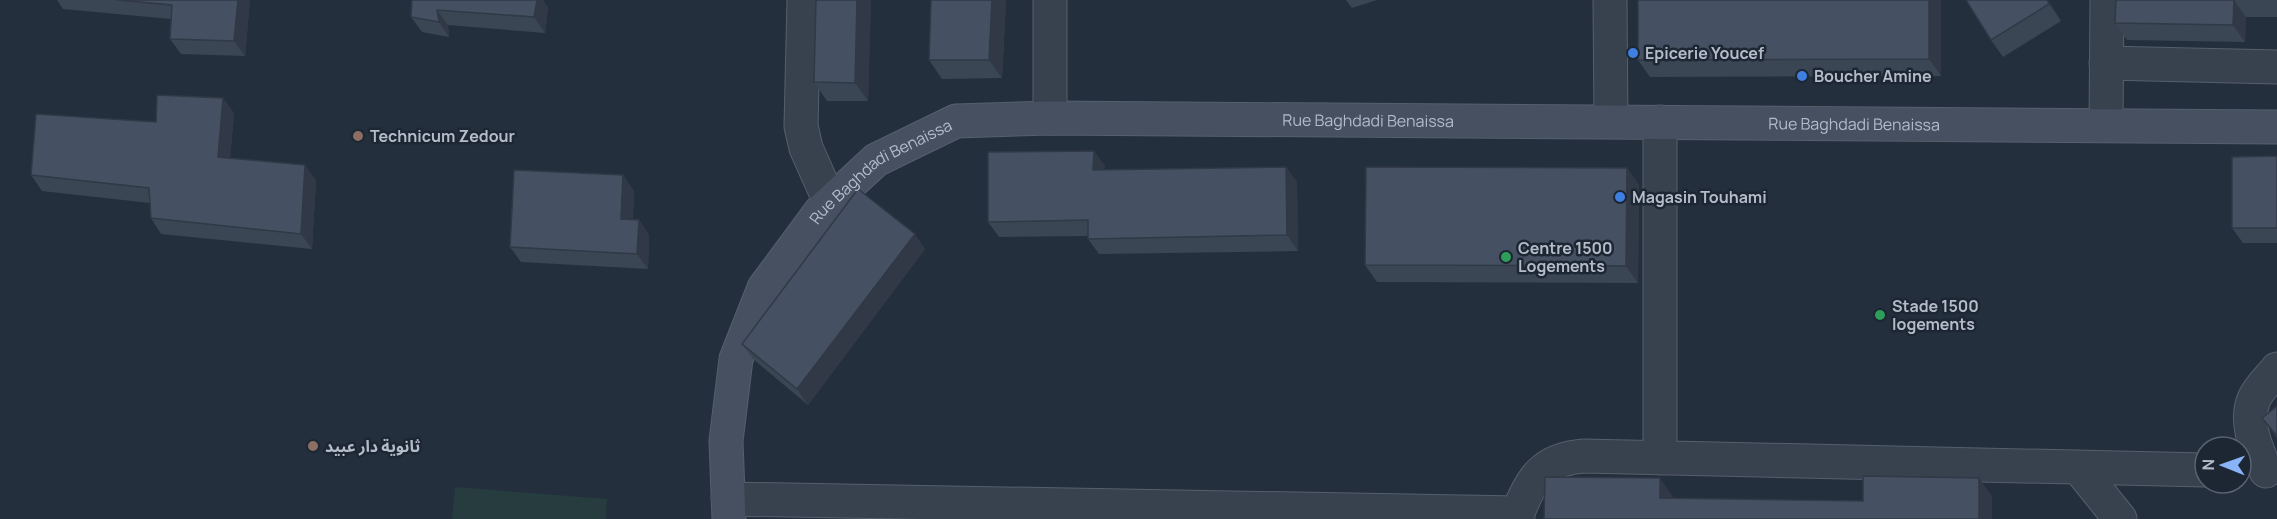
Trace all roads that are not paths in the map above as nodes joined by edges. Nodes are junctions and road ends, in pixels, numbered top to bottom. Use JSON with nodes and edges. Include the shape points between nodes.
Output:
{"nodes":[{"id":1,"x":804,"y":0,"type":"edge"},
{"id":2,"x":1050,"y":0,"type":"edge"},
{"id":3,"x":1610,"y":0,"type":"edge"},
{"id":4,"x":2107,"y":0,"type":"edge"},
{"id":5,"x":2106,"y":63,"type":"junction"},
{"id":6,"x":2277,"y":67,"type":"edge"},
{"id":7,"x":1050,"y":118,"type":"junction"},
{"id":8,"x":1611,"y":121,"type":"junction"},
{"id":9,"x":1660,"y":122,"type":"junction"},
{"id":10,"x":2106,"y":125,"type":"junction"},
{"id":11,"x":2277,"y":127,"type":"edge"},
{"id":12,"x":830,"y":202,"type":"junction"},
{"id":13,"x":2277,"y":369,"type":"edge"},
{"id":14,"x":1660,"y":458,"type":"junction"},
{"id":15,"x":2079,"y":468,"type":"junction"},
{"id":16,"x":2193,"y":470,"type":"edge"},
{"id":17,"x":2261,"y":475,"type":"edge"},
{"id":18,"x":729,"y":509,"type":"edge"},
{"id":19,"x":1518,"y":516,"type":"edge"},
{"id":20,"x":2113,"y":516,"type":"edge"}],
"edges":[{"from":1,"to":12,"type":"street","via":[[801,126],[806,148]]},
{"from":2,"to":7,"type":"street"},
{"from":3,"to":8,"type":"street"},
{"from":4,"to":5,"type":"street"},
{"from":5,"to":6,"type":"street"},
{"from":5,"to":10,"type":"street"},
{"from":7,"to":8,"type":"street","name":"Rue Baghdadi Benaissa"},
{"from":7,"to":12,"type":"street","name":"Rue Baghdadi Benaissa","via":[[956,121],[876,160]]},
{"from":8,"to":9,"type":"street","name":"Rue Baghdadi Benaissa"},
{"from":9,"to":10,"type":"street","name":"Rue Baghdadi Benaissa"},
{"from":9,"to":14,"type":"street"},
{"from":10,"to":11,"type":"street","name":"Rue Baghdadi Benaissa"},
{"from":12,"to":18,"type":"street","name":"Rue Baghdadi Benaissa","via":[[764,288],[736,359],[726,441]]},
{"from":13,"to":17,"type":"street","via":[[2252,407]]},
{"from":14,"to":15,"type":"street"},
{"from":14,"to":19,"type":"street","via":[[1584,456],[1558,460],[1527,489]]},
{"from":15,"to":16,"type":"street"},
{"from":15,"to":20,"type":"street"},
{"from":18,"to":19,"type":"street"}]}
